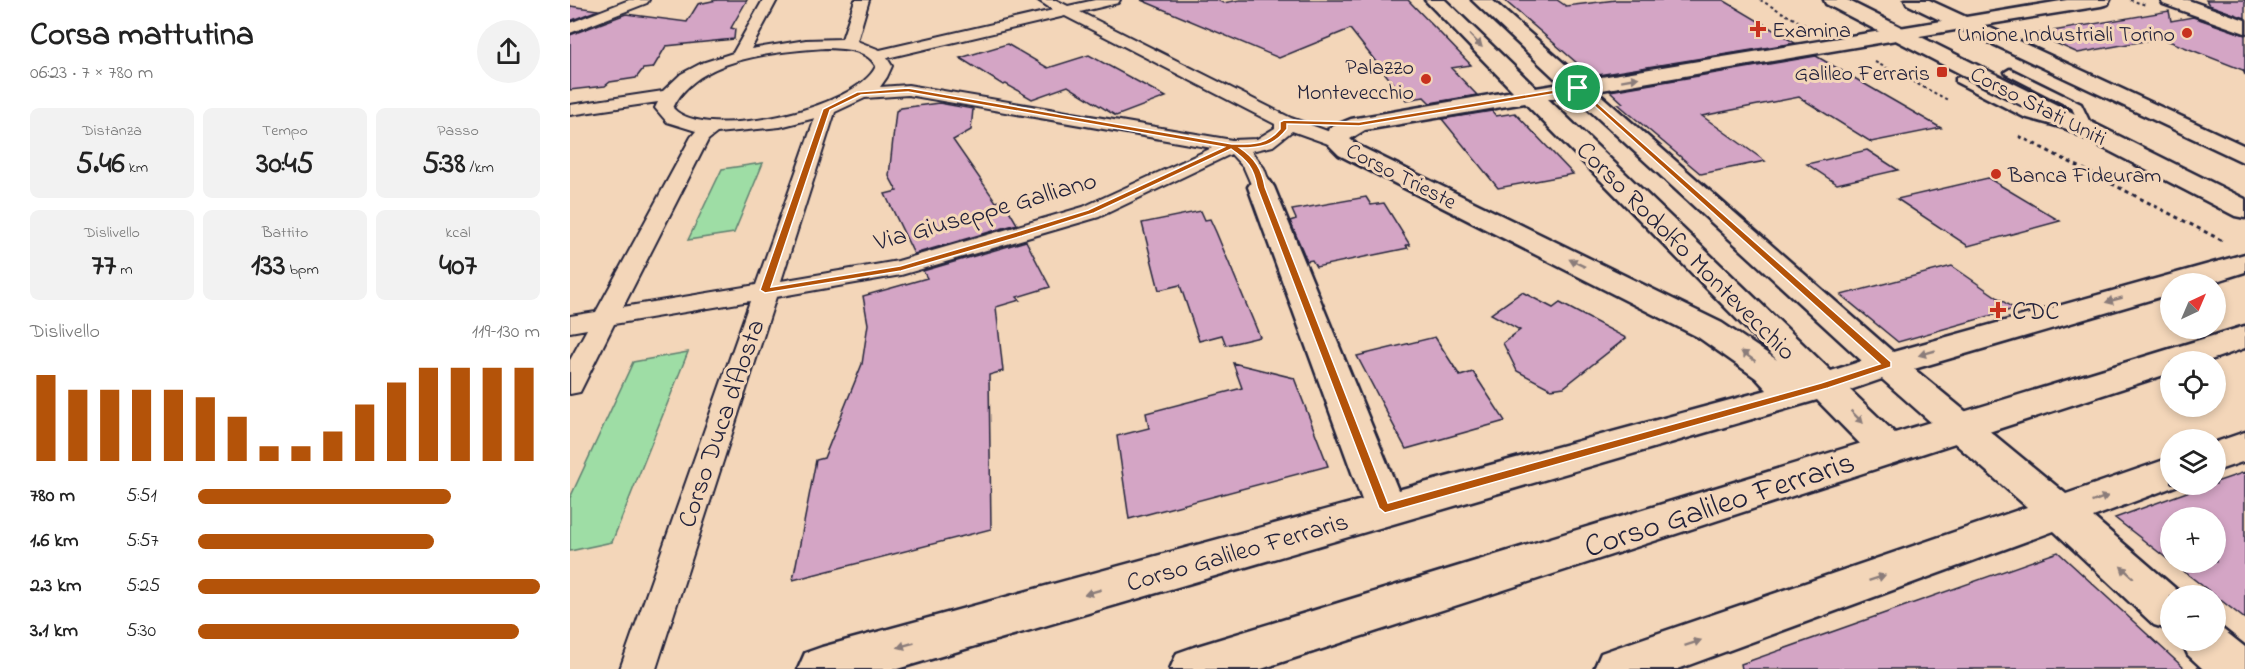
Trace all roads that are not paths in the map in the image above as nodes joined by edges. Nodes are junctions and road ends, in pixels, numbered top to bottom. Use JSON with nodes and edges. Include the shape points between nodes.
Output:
{"nodes":[{"id":1,"x":642,"y":0,"type":"edge"},
{"id":2,"x":770,"y":0,"type":"edge"},
{"id":3,"x":862,"y":0,"type":"edge"},
{"id":4,"x":1046,"y":0,"type":"edge"},
{"id":5,"x":1113,"y":0,"type":"edge"},
{"id":6,"x":1434,"y":0,"type":"edge"},
{"id":7,"x":1480,"y":0,"type":"edge"},
{"id":8,"x":1833,"y":0,"type":"edge"},
{"id":9,"x":1914,"y":0,"type":"edge"},
{"id":10,"x":2101,"y":0,"type":"edge"},
{"id":11,"x":2170,"y":0,"type":"edge"},
{"id":12,"x":1067,"y":10,"type":"junction"},
{"id":13,"x":1963,"y":23,"type":"junction"},
{"id":14,"x":2245,"y":27,"type":"edge"},
{"id":15,"x":570,"y":28,"type":"edge"},
{"id":16,"x":1899,"y":34,"type":"junction"},
{"id":17,"x":848,"y":45,"type":"junction"},
{"id":18,"x":879,"y":55,"type":"junction"},
{"id":19,"x":739,"y":56,"type":"junction"},
{"id":20,"x":2010,"y":72,"type":"dead end"},
{"id":21,"x":1960,"y":80,"type":"dead end"},
{"id":22,"x":1578,"y":88,"type":"junction"},
{"id":23,"x":860,"y":93,"type":"junction"},
{"id":24,"x":666,"y":96,"type":"junction"},
{"id":25,"x":1531,"y":96,"type":"junction"},
{"id":26,"x":827,"y":109,"type":"junction"},
{"id":27,"x":570,"y":110,"type":"edge"},
{"id":28,"x":1284,"y":122,"type":"junction"},
{"id":29,"x":713,"y":127,"type":"junction"},
{"id":30,"x":2087,"y":129,"type":"junction"},
{"id":31,"x":1348,"y":132,"type":"junction"},
{"id":32,"x":1232,"y":146,"type":"junction"},
{"id":33,"x":2245,"y":154,"type":"edge"},
{"id":34,"x":1261,"y":187,"type":"joint"},
{"id":35,"x":2245,"y":210,"type":"edge"},
{"id":36,"x":2236,"y":253,"type":"edge"},
{"id":37,"x":2194,"y":273,"type":"edge"},
{"id":38,"x":1711,"y":274,"type":"junction"},
{"id":39,"x":2160,"y":287,"type":"edge"},
{"id":40,"x":765,"y":290,"type":"junction"},
{"id":41,"x":1661,"y":304,"type":"junction"},
{"id":42,"x":606,"y":318,"type":"junction"},
{"id":43,"x":570,"y":324,"type":"edge"},
{"id":44,"x":2245,"y":337,"type":"edge"},
{"id":45,"x":1887,"y":365,"type":"junction"},
{"id":46,"x":570,"y":385,"type":"edge"},
{"id":47,"x":1808,"y":390,"type":"junction"},
{"id":48,"x":1960,"y":427,"type":"junction"},
{"id":49,"x":2245,"y":446,"type":"edge"},
{"id":50,"x":1888,"y":449,"type":"junction"},
{"id":51,"x":2226,"y":453,"type":"edge"},
{"id":52,"x":2160,"y":477,"type":"edge"},
{"id":53,"x":1385,"y":508,"type":"junction"},
{"id":54,"x":2061,"y":513,"type":"junction"},
{"id":55,"x":2160,"y":602,"type":"edge"},
{"id":56,"x":2216,"y":651,"type":"edge"},
{"id":57,"x":638,"y":669,"type":"edge"},
{"id":58,"x":822,"y":669,"type":"edge"},
{"id":59,"x":1194,"y":669,"type":"edge"},
{"id":60,"x":1618,"y":669,"type":"edge"},
{"id":61,"x":2236,"y":669,"type":"edge"}],
"edges":[{"from":1,"to":15,"type":"street"},
{"from":2,"to":19,"type":"street"},
{"from":3,"to":17,"type":"street"},
{"from":4,"to":12,"type":"street","name":"Corso Trieste"},
{"from":5,"to":12,"type":"street"},
{"from":6,"to":25,"type":"street","name":"Corso Rodolfo Montevecchio","one_way":true},
{"from":7,"to":22,"type":"street","name":"Corso Rodolfo Montevecchio"},
{"from":8,"to":16,"type":"street","name":"Corso Stati Uniti"},
{"from":9,"to":13,"type":"street","name":"Corso Stati Uniti"},
{"from":10,"to":13,"type":"street"},
{"from":11,"to":14,"type":"street"},
{"from":12,"to":18,"type":"street"},
{"from":12,"to":28,"type":"street","name":"Corso Trieste"},
{"from":13,"to":16,"type":"street"},
{"from":13,"to":33,"type":"street","name":"Corso Stati Uniti"},
{"from":22,"to":16,"type":"street","one_way":true},
{"from":16,"to":30,"type":"street","name":"Corso Stati Uniti"},
{"from":17,"to":18,"type":"street"},
{"from":17,"to":19,"type":"street","via":[[797,45]]},
{"from":18,"to":23,"type":"street","via":[[884,66],[878,79]]},
{"from":19,"to":24,"type":"street","via":[[693,74]]},
{"from":20,"to":30,"type":"lane","via":[[2077,105]]},
{"from":21,"to":30,"type":"lane","via":[[2028,115]]},
{"from":22,"to":25,"type":"street"},
{"from":22,"to":45,"type":"street","name":"Corso Rodolfo Montevecchio"},
{"from":23,"to":26,"type":"street"},
{"from":23,"to":32,"type":"street","via":[[908,90]]},
{"from":24,"to":27,"type":"street"},
{"from":24,"to":29,"type":"street","via":[[664,108],[671,117]]},
{"from":25,"to":31,"type":"street"},
{"from":25,"to":38,"type":"street","name":"Corso Rodolfo Montevecchio"},
{"from":26,"to":29,"type":"street","via":[[750,126]]},
{"from":26,"to":40,"type":"street","name":"Corso Duca d'Aosta"},
{"from":28,"to":31,"type":"street","name":"Corso Trieste"},
{"from":28,"to":31,"type":"street"},
{"from":28,"to":32,"type":"street","name":"Via Giuseppe Galliano","via":[[1284,129],[1275,140],[1258,146]]},
{"from":29,"to":42,"type":"street","via":[[700,138]]},
{"from":30,"to":35,"type":"street","name":"Corso Stati Uniti"},
{"from":41,"to":31,"type":"street","name":"Corso Trieste","one_way":true,"via":[[1348,150]]},
{"from":32,"to":34,"type":"street","via":[[1250,158]]},
{"from":32,"to":40,"type":"street","name":"Via Giuseppe Galliano","via":[[1091,212],[901,268]]},
{"from":34,"to":53,"type":"street"},
{"from":36,"to":37,"type":"street","name":"Corso Galileo Ferraris"},
{"from":38,"to":41,"type":"street"},
{"from":38,"to":47,"type":"street","name":"Corso Rodolfo Montevecchio"},
{"from":39,"to":45,"type":"street","name":"Corso Galileo Ferraris","one_way":true},
{"from":40,"to":42,"type":"street","name":"Via Giuseppe Galliano"},
{"from":40,"to":57,"type":"street","name":"Corso Duca d'Aosta"},
{"from":47,"to":41,"type":"street","name":"Corso Trieste","one_way":true},
{"from":42,"to":43,"type":"street","name":"Via Giuseppe Galliano"},
{"from":42,"to":46,"type":"street"},
{"from":44,"to":48,"type":"street","name":"Corso Galileo Ferraris"},
{"from":45,"to":47,"type":"street","name":"Corso Galileo Ferraris"},
{"from":45,"to":48,"type":"street","name":"Corso Rodolfo Montevecchio"},
{"from":47,"to":50,"type":"street","name":"Corso Rodolfo Montevecchio","one_way":true},
{"from":47,"to":53,"type":"street","name":"Corso Galileo Ferraris"},
{"from":48,"to":50,"type":"street","name":"Corso Galileo Ferraris"},
{"from":48,"to":54,"type":"street","name":"Corso Rodolfo Montevecchio"},
{"from":49,"to":51,"type":"street"},
{"from":50,"to":59,"type":"street","name":"Corso Galileo Ferraris"},
{"from":54,"to":52,"type":"street","one_way":true},
{"from":53,"to":58,"type":"street","name":"Corso Galileo Ferraris","one_way":true},
{"from":55,"to":54,"type":"street","name":"Corso Rodolfo Montevecchio","one_way":true},
{"from":60,"to":54,"type":"street","one_way":true},
{"from":56,"to":61,"type":"street"}]}
